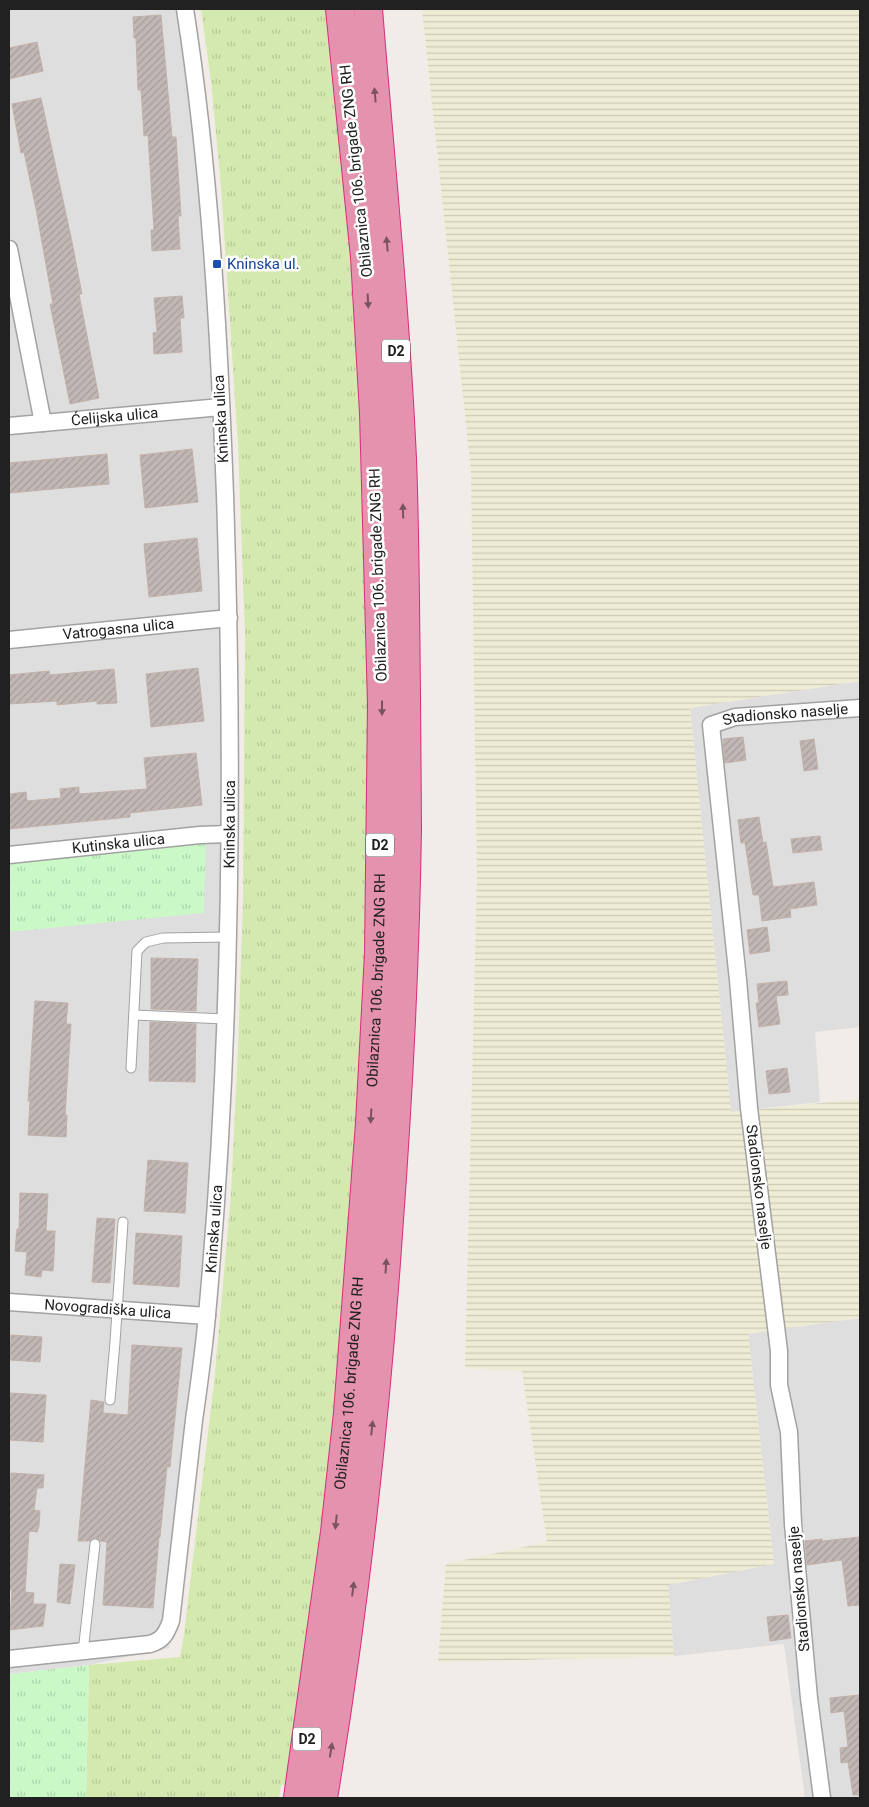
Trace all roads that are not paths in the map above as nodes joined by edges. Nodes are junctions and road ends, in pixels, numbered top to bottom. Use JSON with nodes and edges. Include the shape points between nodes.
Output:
{"nodes":[{"id":1,"x":186,"y":9,"type":"edge"},
{"id":2,"x":340,"y":9,"type":"edge"},
{"id":3,"x":368,"y":9,"type":"edge"},
{"id":4,"x":9,"y":250,"type":"edge"},
{"id":5,"x":221,"y":407,"type":"junction"},
{"id":6,"x":43,"y":423,"type":"junction"},
{"id":7,"x":9,"y":426,"type":"edge"},
{"id":8,"x":229,"y":618,"type":"junction"},
{"id":9,"x":9,"y":640,"type":"edge"},
{"id":10,"x":860,"y":708,"type":"edge"},
{"id":11,"x":229,"y":834,"type":"junction"},
{"id":12,"x":9,"y":855,"type":"edge"},
{"id":13,"x":227,"y":937,"type":"junction"},
{"id":14,"x":134,"y":1015,"type":"junction"},
{"id":15,"x":225,"y":1020,"type":"junction"},
{"id":16,"x":131,"y":1068,"type":"dead end"},
{"id":17,"x":123,"y":1222,"type":"dead end"},
{"id":18,"x":9,"y":1302,"type":"edge"},
{"id":19,"x":118,"y":1310,"type":"junction"},
{"id":20,"x":207,"y":1316,"type":"junction"},
{"id":21,"x":110,"y":1400,"type":"dead end"},
{"id":22,"x":95,"y":1544,"type":"dead end"},
{"id":23,"x":83,"y":1652,"type":"junction"},
{"id":24,"x":9,"y":1660,"type":"edge"},
{"id":25,"x":298,"y":1798,"type":"edge"},
{"id":26,"x":323,"y":1798,"type":"edge"},
{"id":27,"x":822,"y":1798,"type":"edge"}],
"edges":[{"from":1,"to":5,"type":"street","name":"Kninska ulica","via":[[204,166]]},
{"from":2,"to":25,"type":"highway","name":"Obilaznica 106. brigade ZNG RH","number":"D2","one_way":true,"via":[[365,257],[374,413],[382,704],[379,953],[370,1123],[347,1422]]},
{"from":26,"to":3,"type":"highway","name":"Obilaznica 106. brigade ZNG RH","number":"D2","one_way":true,"via":[[360,1535],[384,1299],[400,1053],[407,830],[402,459],[395,331]]},
{"from":4,"to":6,"type":"street"},
{"from":5,"to":6,"type":"street","name":"Ćelijska ulica"},
{"from":5,"to":8,"type":"street","name":"Kninska ulica"},
{"from":6,"to":7,"type":"street","name":"Ćelijska ulica"},
{"from":8,"to":9,"type":"street","name":"Vatrogasna ulica"},
{"from":8,"to":11,"type":"street","name":"Kninska ulica"},
{"from":10,"to":27,"type":"street","name":"Stadionsko naselje","via":[[735,717],[711,725],[749,1108],[779,1351],[779,1386],[789,1432],[793,1524]]},
{"from":11,"to":12,"type":"street","name":"Kutinska ulica"},
{"from":11,"to":13,"type":"street","name":"Kninska ulica"},
{"from":13,"to":14,"type":"lane","via":[[163,938],[146,942],[137,951]]},
{"from":13,"to":15,"type":"street","name":"Kninska ulica"},
{"from":14,"to":15,"type":"lane"},
{"from":14,"to":16,"type":"lane"},
{"from":15,"to":20,"type":"street","name":"Kninska ulica"},
{"from":17,"to":19,"type":"lane"},
{"from":18,"to":19,"type":"street","name":"Novogradiška ulica"},
{"from":19,"to":20,"type":"street","name":"Novogradiška ulica"},
{"from":19,"to":21,"type":"lane"},
{"from":20,"to":23,"type":"street","name":"Kninska ulica","via":[[171,1622],[158,1642]]},
{"from":22,"to":23,"type":"lane"},
{"from":23,"to":24,"type":"street"}]}
